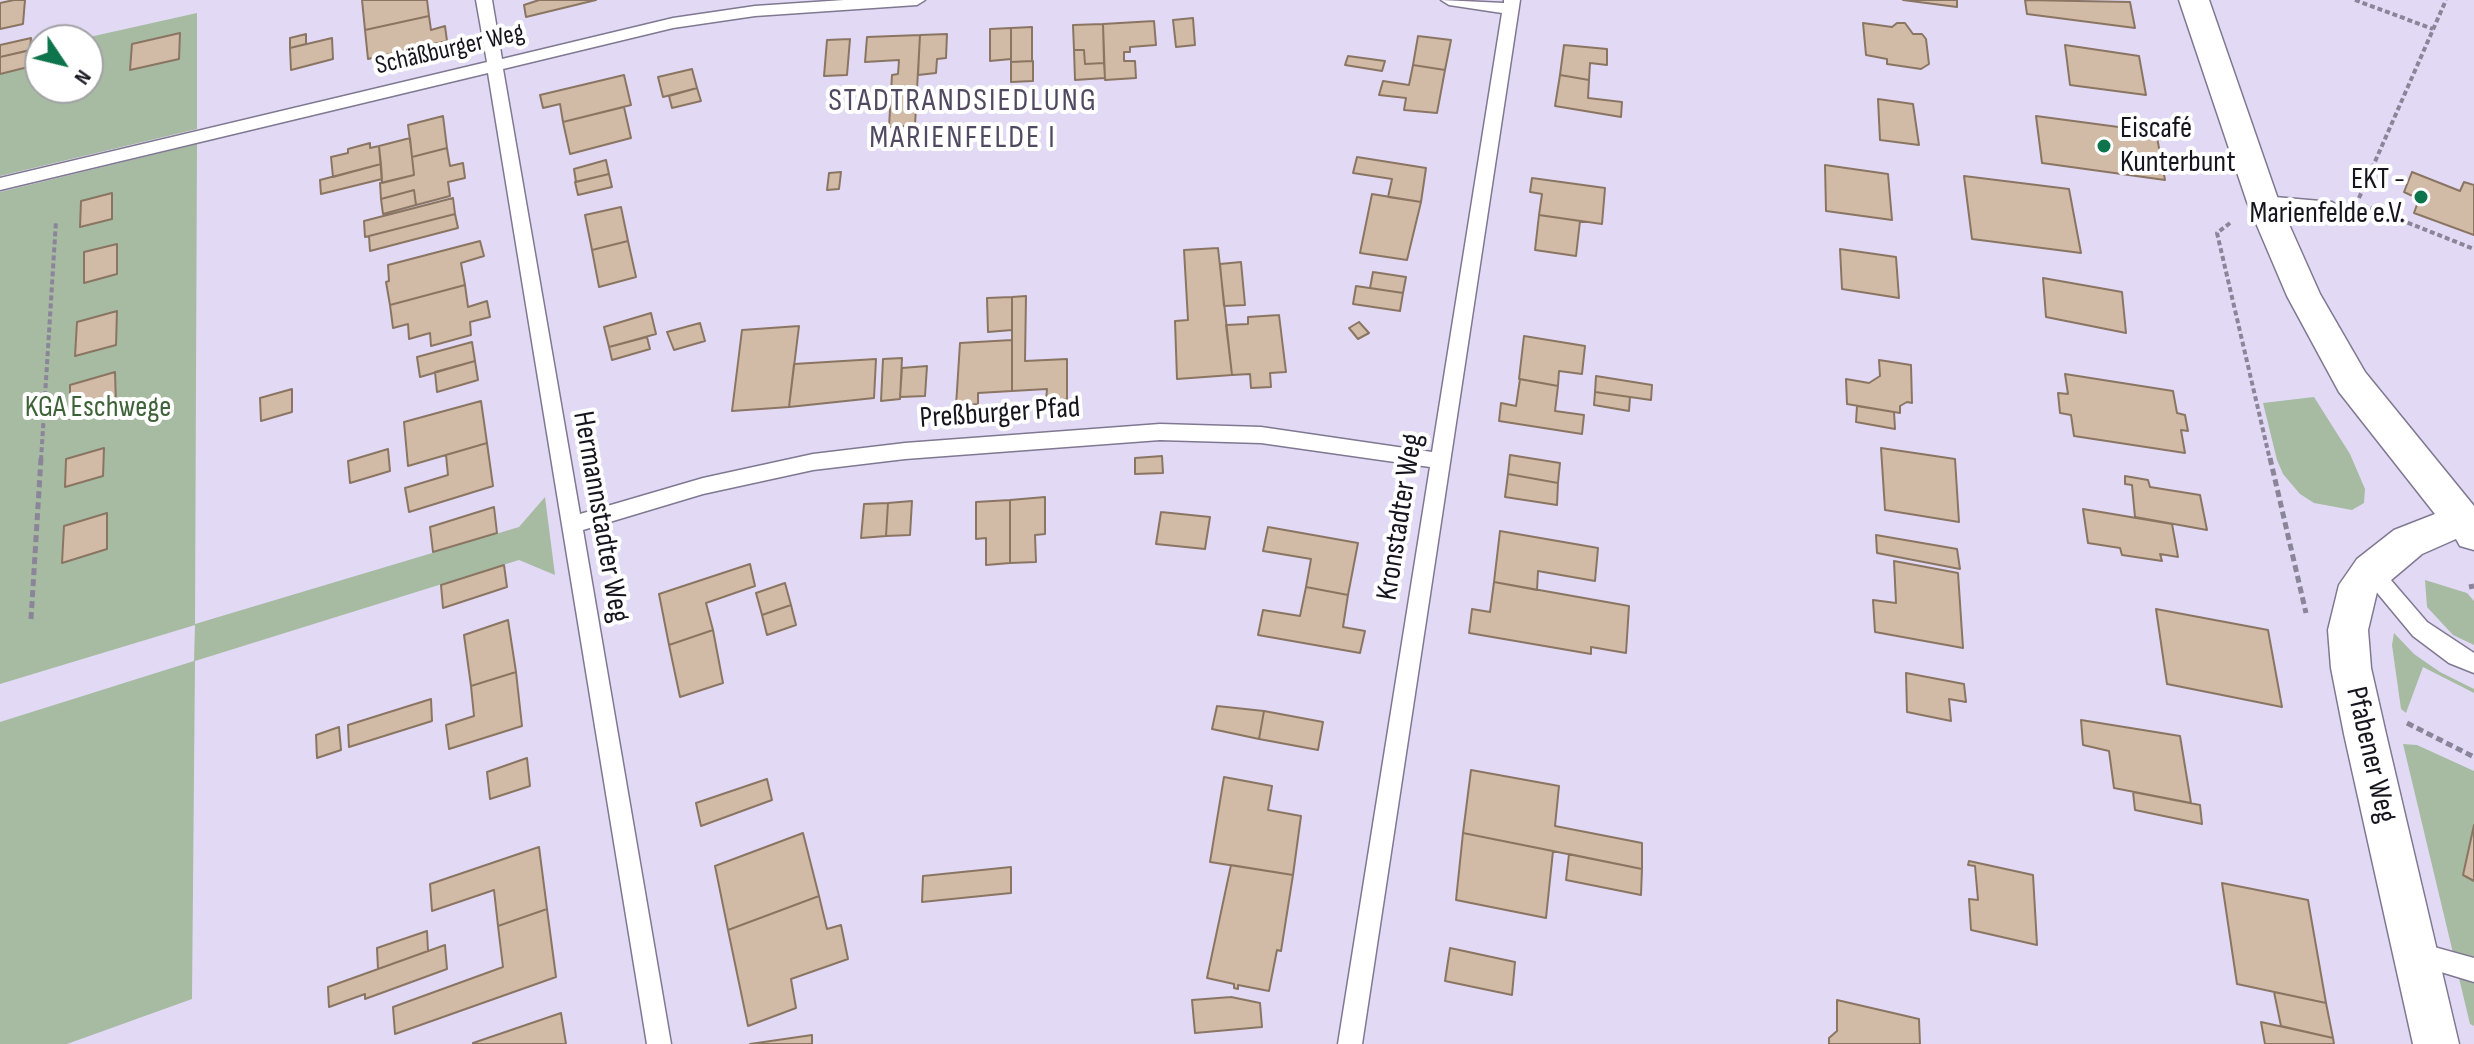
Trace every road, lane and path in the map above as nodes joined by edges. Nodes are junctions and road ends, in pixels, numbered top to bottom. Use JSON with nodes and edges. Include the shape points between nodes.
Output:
{"nodes":[{"id":1,"x":484,"y":0,"type":"edge"},
{"id":2,"x":917,"y":0,"type":"edge"},
{"id":3,"x":1449,"y":0,"type":"edge"},
{"id":4,"x":2194,"y":0,"type":"edge"},
{"id":5,"x":2355,"y":0,"type":"edge"},
{"id":6,"x":2446,"y":0,"type":"edge"},
{"id":7,"x":1511,"y":4,"type":"edge"},
{"id":8,"x":2433,"y":29,"type":"junction"},
{"id":9,"x":494,"y":66,"type":"junction"},
{"id":10,"x":0,"y":184,"type":"edge"},
{"id":11,"x":2263,"y":202,"type":"junction"},
{"id":12,"x":2332,"y":208,"type":"dead end"},
{"id":13,"x":56,"y":221,"type":"dead end"},
{"id":14,"x":2234,"y":221,"type":"dead end"},
{"id":15,"x":2474,"y":249,"type":"edge"},
{"id":16,"x":1441,"y":461,"type":"junction"},
{"id":17,"x":570,"y":525,"type":"junction"},
{"id":18,"x":2467,"y":527,"type":"edge"},
{"id":19,"x":2371,"y":571,"type":"junction"},
{"id":20,"x":2307,"y":618,"type":"dead end"},
{"id":21,"x":31,"y":619,"type":"dead end"},
{"id":22,"x":2474,"y":663,"type":"edge"},
{"id":23,"x":2405,"y":722,"type":"dead end"},
{"id":24,"x":2474,"y":757,"type":"edge"},
{"id":25,"x":2416,"y":954,"type":"junction"},
{"id":26,"x":2474,"y":970,"type":"edge"},
{"id":27,"x":659,"y":1044,"type":"edge"},
{"id":28,"x":1350,"y":1044,"type":"edge"},
{"id":29,"x":2436,"y":1044,"type":"edge"}],
"edges":[{"from":1,"to":9,"type":"lane","name":"Hermannstadter Weg"},
{"from":2,"to":9,"type":"lane","name":"Schäßburger Weg","via":[[716,15]]},
{"from":3,"to":7,"type":"lane"},
{"from":4,"to":11,"type":"street"},
{"from":5,"to":8,"type":"path"},
{"from":6,"to":8,"type":"path"},
{"from":7,"to":16,"type":"lane","name":"Kronstadter Weg"},
{"from":8,"to":15,"type":"path","via":[[2357,203]]},
{"from":9,"to":10,"type":"lane","name":"Schäßburger Weg"},
{"from":9,"to":17,"type":"lane","name":"Hermannstadter Weg"},
{"from":11,"to":12,"type":"lane"},
{"from":11,"to":18,"type":"street","via":[[2304,296],[2352,382]]},
{"from":13,"to":21,"type":"path"},
{"from":14,"to":20,"type":"path","via":[[2217,233]]},
{"from":16,"to":17,"type":"lane","name":"Preßburger Pfad","via":[[1261,435],[1160,432],[813,462],[703,486]]},
{"from":16,"to":28,"type":"lane","name":"Kronstadter Weg"},
{"from":17,"to":27,"type":"lane","name":"Hermannstadter Weg"},
{"from":18,"to":19,"type":"street","name":"Pfabener Weg","via":[[2408,542]]},
{"from":19,"to":22,"type":"lane","via":[[2420,629]]},
{"from":19,"to":25,"type":"street","name":"Pfabener Weg","via":[[2359,585],[2351,611],[2351,668]]},
{"from":23,"to":24,"type":"path"},
{"from":25,"to":26,"type":"lane"},
{"from":25,"to":29,"type":"street","name":"Pfabener Weg"}]}
